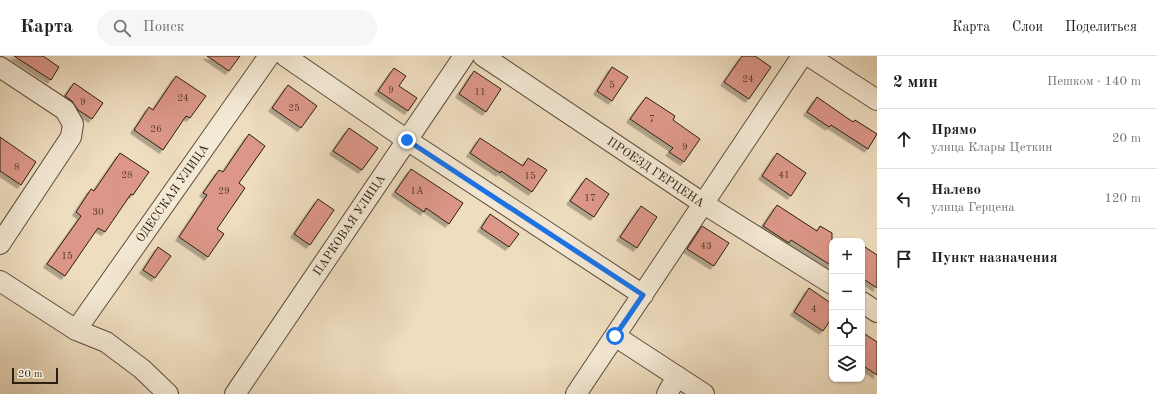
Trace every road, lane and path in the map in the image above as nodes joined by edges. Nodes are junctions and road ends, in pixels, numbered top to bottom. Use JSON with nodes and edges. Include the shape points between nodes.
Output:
{"nodes":[{"id":1,"x":269,"y":56,"type":"edge"},
{"id":2,"x":285,"y":56,"type":"edge"},
{"id":3,"x":464,"y":56,"type":"edge"},
{"id":4,"x":483,"y":56,"type":"edge"},
{"id":5,"x":802,"y":56,"type":"edge"},
{"id":6,"x":809,"y":56,"type":"edge"},
{"id":7,"x":0,"y":67,"type":"edge"},
{"id":8,"x":877,"y":100,"type":"edge"},
{"id":9,"x":407,"y":140,"type":"junction"},
{"id":10,"x":704,"y":204,"type":"junction"},
{"id":11,"x":0,"y":244,"type":"edge"},
{"id":12,"x":0,"y":281,"type":"edge"},
{"id":13,"x":829,"y":282,"type":"edge"},
{"id":14,"x":643,"y":295,"type":"junction"},
{"id":15,"x":865,"y":304,"type":"edge"},
{"id":16,"x":877,"y":312,"type":"edge"},
{"id":17,"x":76,"y":330,"type":"junction"},
{"id":18,"x":615,"y":336,"type":"junction"},
{"id":19,"x":677,"y":376,"type":"junction"},
{"id":20,"x":168,"y":394,"type":"edge"},
{"id":21,"x":234,"y":394,"type":"edge"},
{"id":22,"x":576,"y":394,"type":"edge"},
{"id":23,"x":667,"y":394,"type":"edge"},
{"id":24,"x":704,"y":394,"type":"edge"}],
"edges":[{"from":1,"to":17,"type":"street","name":"ОДЕССКАЯ УЛИЦА"},
{"from":2,"to":9,"type":"street"},
{"from":3,"to":9,"type":"street","name":"ПАРКОВАЯ УЛИЦА"},
{"from":4,"to":10,"type":"street","name":"ПРОЕЗД ГЕРЦЕНА"},
{"from":5,"to":10,"type":"street"},
{"from":6,"to":8,"type":"street"},
{"from":7,"to":11,"type":"street","via":[[64,110],[73,124],[71,137]]},
{"from":9,"to":14,"type":"street"},
{"from":9,"to":21,"type":"street","name":"ПАРКОВАЯ УЛИЦА"},
{"from":10,"to":13,"type":"street","name":"ПРОЕЗД ГЕРЦЕНА"},
{"from":10,"to":14,"type":"street"},
{"from":12,"to":17,"type":"street"},
{"from":14,"to":18,"type":"street"},
{"from":15,"to":16,"type":"street"},
{"from":17,"to":20,"type":"street","via":[[106,342],[142,369]]},
{"from":18,"to":19,"type":"street"},
{"from":18,"to":22,"type":"street"},
{"from":19,"to":23,"type":"street"},
{"from":19,"to":24,"type":"street"}]}
